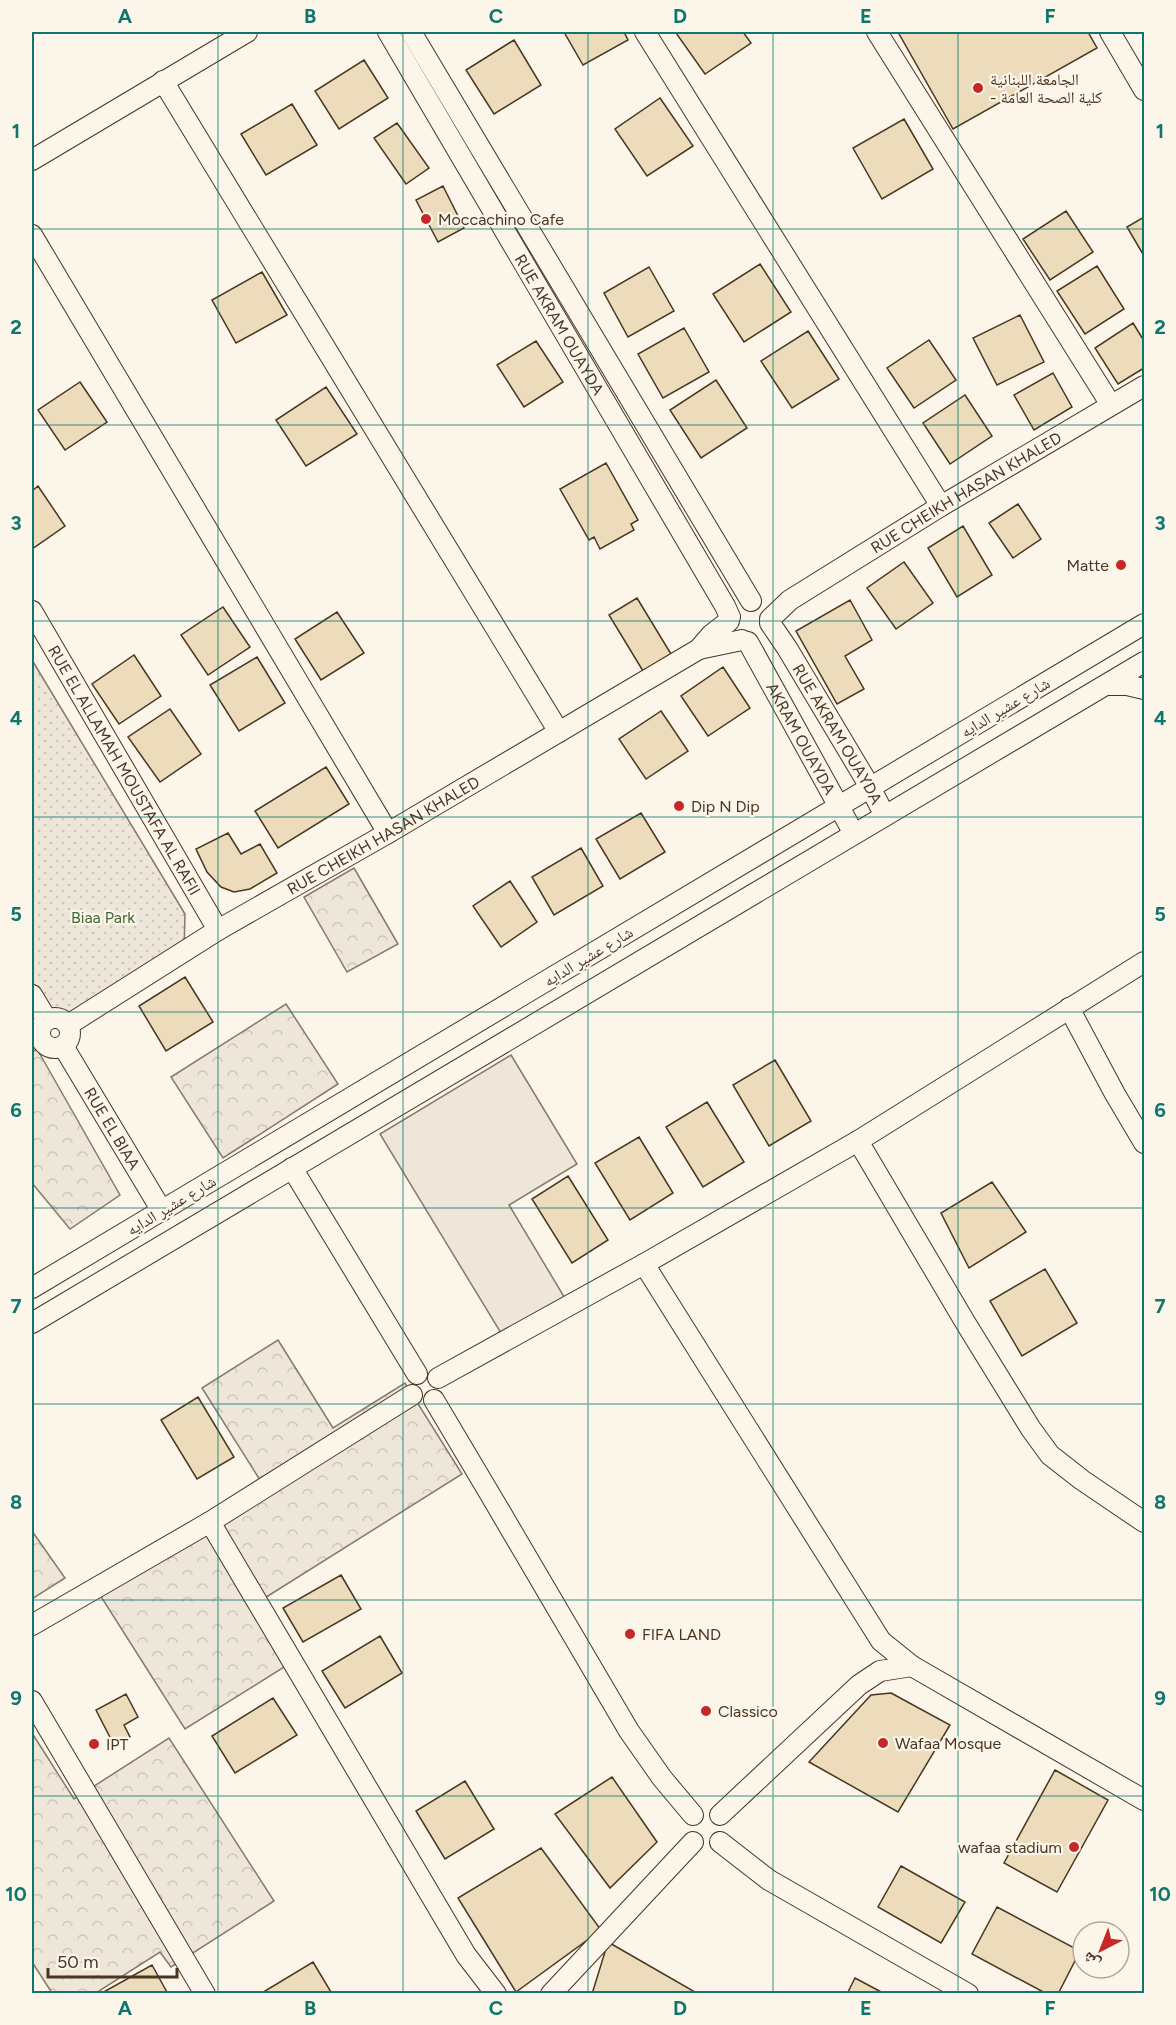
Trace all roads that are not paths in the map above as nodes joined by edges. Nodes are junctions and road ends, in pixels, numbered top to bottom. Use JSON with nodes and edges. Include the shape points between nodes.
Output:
{"nodes":[{"id":1,"x":247,"y":32,"type":"edge"},
{"id":2,"x":388,"y":32,"type":"edge"},
{"id":3,"x":411,"y":32,"type":"edge"},
{"id":4,"x":645,"y":32,"type":"edge"},
{"id":5,"x":877,"y":32,"type":"edge"},
{"id":6,"x":1110,"y":32,"type":"edge"},
{"id":7,"x":163,"y":81,"type":"junction"},
{"id":8,"x":1144,"y":90,"type":"edge"},
{"id":9,"x":32,"y":160,"type":"edge"},
{"id":10,"x":32,"y":235,"type":"edge"},
{"id":11,"x":1144,"y":386,"type":"edge"},
{"id":12,"x":1111,"y":405,"type":"junction"},
{"id":13,"x":940,"y":506,"type":"junction"},
{"id":14,"x":790,"y":600,"type":"junction"},
{"id":15,"x":754,"y":602,"type":"junction"},
{"id":16,"x":32,"y":610,"type":"edge"},
{"id":17,"x":729,"y":619,"type":"junction"},
{"id":18,"x":770,"y":621,"type":"junction"},
{"id":19,"x":1144,"y":624,"type":"edge"},
{"id":20,"x":745,"y":641,"type":"junction"},
{"id":21,"x":699,"y":649,"type":"junction"},
{"id":22,"x":1144,"y":662,"type":"edge"},
{"id":23,"x":1106,"y":685,"type":"junction"},
{"id":24,"x":1144,"y":690,"type":"edge"},
{"id":25,"x":559,"y":732,"type":"junction"},
{"id":26,"x":870,"y":787,"type":"junction"},
{"id":27,"x":840,"y":805,"type":"junction"},
{"id":28,"x":885,"y":816,"type":"junction"},
{"id":29,"x":388,"y":833,"type":"junction"},
{"id":30,"x":854,"y":834,"type":"junction"},
{"id":31,"x":218,"y":930,"type":"junction"},
{"id":32,"x":1144,"y":962,"type":"edge"},
{"id":33,"x":32,"y":995,"type":"edge"},
{"id":34,"x":1069,"y":1008,"type":"junction"},
{"id":35,"x":47,"y":1020,"type":"junction"},
{"id":36,"x":68,"y":1025,"type":"junction"},
{"id":37,"x":37,"y":1044,"type":"edge"},
{"id":38,"x":63,"y":1047,"type":"junction"},
{"id":39,"x":858,"y":1141,"type":"junction"},
{"id":40,"x":1144,"y":1143,"type":"edge"},
{"id":41,"x":292,"y":1168,"type":"junction"},
{"id":42,"x":162,"y":1211,"type":"junction"},
{"id":43,"x":644,"y":1264,"type":"junction"},
{"id":44,"x":32,"y":1288,"type":"edge"},
{"id":45,"x":32,"y":1323,"type":"edge"},
{"id":46,"x":417,"y":1374,"type":"junction"},
{"id":47,"x":438,"y":1378,"type":"junction"},
{"id":48,"x":412,"y":1395,"type":"junction"},
{"id":49,"x":434,"y":1400,"type":"junction"},
{"id":50,"x":210,"y":1522,"type":"junction"},
{"id":51,"x":1144,"y":1522,"type":"edge"},
{"id":52,"x":32,"y":1625,"type":"edge"},
{"id":53,"x":881,"y":1641,"type":"junction"},
{"id":54,"x":912,"y":1666,"type":"junction"},
{"id":55,"x":880,"y":1671,"type":"junction"},
{"id":56,"x":32,"y":1701,"type":"edge"},
{"id":57,"x":1144,"y":1800,"type":"edge"},
{"id":58,"x":693,"y":1815,"type":"junction"},
{"id":59,"x":720,"y":1815,"type":"junction"},
{"id":60,"x":693,"y":1842,"type":"junction"},
{"id":61,"x":720,"y":1842,"type":"junction"},
{"id":62,"x":205,"y":1994,"type":"edge"},
{"id":63,"x":496,"y":1994,"type":"edge"},
{"id":64,"x":551,"y":1994,"type":"edge"},
{"id":65,"x":968,"y":1994,"type":"edge"}],
"edges":[{"from":1,"to":7,"type":"street"},
{"from":2,"to":17,"type":"street","name":"RUE AKRAM OUAYDA","via":[[719,595]]},
{"from":3,"to":15,"type":"street","name":"RUE AKRAM OUAYDA"},
{"from":4,"to":13,"type":"street"},
{"from":5,"to":12,"type":"street"},
{"from":6,"to":8,"type":"street"},
{"from":7,"to":9,"type":"street"},
{"from":7,"to":25,"type":"street"},
{"from":10,"to":29,"type":"street"},
{"from":11,"to":12,"type":"street","name":"RUE CHEIKH HASAN KHALED"},
{"from":12,"to":13,"type":"street","name":"RUE CHEIKH HASAN KHALED"},
{"from":13,"to":14,"type":"street","name":"RUE CHEIKH HASAN KHALED"},
{"from":14,"to":15,"type":"street","name":"RUE CHEIKH HASAN KHALED"},
{"from":14,"to":18,"type":"street","name":"RUE CHEIKH HASAN KHALED"},
{"from":15,"to":17,"type":"street","via":[[737,605]]},
{"from":15,"to":18,"type":"street","via":[[768,613]]},
{"from":16,"to":31,"type":"street","name":"RUE EL ALLAMAH MOUSTAFA AL RAFII"},
{"from":17,"to":20,"type":"street","via":[[735,635]]},
{"from":17,"to":21,"type":"street","name":"RUE CHEIKH HASAN KHALED"},
{"from":18,"to":20,"type":"street","via":[[758,640]]},
{"from":18,"to":26,"type":"street","name":"RUE AKRAM OUAYDA"},
{"from":19,"to":26,"type":"street","name":"شارع عشير الدايه"},
{"from":20,"to":21,"type":"street","name":"RUE CHEIKH HASAN KHALED"},
{"from":20,"to":27,"type":"street","name":"AKRAM OUAYDA"},
{"from":21,"to":25,"type":"street","name":"RUE CHEIKH HASAN KHALED"},
{"from":22,"to":23,"type":"street","name":"شارع عشير الدايه"},
{"from":23,"to":24,"type":"street"},
{"from":23,"to":28,"type":"street","name":"شارع عشير الدايه"},
{"from":25,"to":29,"type":"street","name":"RUE CHEIKH HASAN KHALED"},
{"from":26,"to":27,"type":"street","name":"شارع عشير الدايه"},
{"from":26,"to":28,"type":"street","name":"RUE AKRAM OUAYDA"},
{"from":27,"to":30,"type":"street","name":"AKRAM OUAYDA"},
{"from":27,"to":42,"type":"street","name":"شارع عشير الدايه"},
{"from":28,"to":30,"type":"street","name":"شارع عشير الدايه"},
{"from":29,"to":31,"type":"street","name":"RUE CHEIKH HASAN KHALED"},
{"from":30,"to":41,"type":"street","name":"شارع عشير الدايه"},
{"from":31,"to":36,"type":"street","name":"RUE CHEIKH HASAN KHALED"},
{"from":32,"to":34,"type":"street"},
{"from":33,"to":35,"type":"street"},
{"from":34,"to":39,"type":"street"},
{"from":34,"to":40,"type":"street"},
{"from":35,"to":36,"type":"street","via":[[54,1018]]},
{"from":35,"to":37,"type":"street","via":[[41,1026]]},
{"from":36,"to":38,"type":"street","via":[[70,1033]]},
{"from":37,"to":38,"type":"street"},
{"from":38,"to":42,"type":"street","name":"RUE EL BIAA"},
{"from":39,"to":43,"type":"street"},
{"from":39,"to":51,"type":"street","via":[[965,1323],[1050,1455]]},
{"from":41,"to":45,"type":"street","name":"شارع عشير الدايه"},
{"from":41,"to":46,"type":"street"},
{"from":42,"to":44,"type":"street","name":"شارع عشير الدايه"},
{"from":43,"to":47,"type":"street"},
{"from":43,"to":53,"type":"street"},
{"from":46,"to":47,"type":"street","via":[[424,1371]]},
{"from":46,"to":48,"type":"street","via":[[409,1383]]},
{"from":47,"to":49,"type":"street","via":[[441,1391]]},
{"from":48,"to":49,"type":"street","via":[[417,1401]]},
{"from":48,"to":50,"type":"street"},
{"from":49,"to":58,"type":"street","via":[[629,1731]]},
{"from":50,"to":52,"type":"street"},
{"from":50,"to":63,"type":"street","via":[[450,1928]]},
{"from":53,"to":54,"type":"street"},
{"from":53,"to":55,"type":"street"},
{"from":54,"to":55,"type":"street"},
{"from":54,"to":57,"type":"street"},
{"from":55,"to":59,"type":"street","via":[[859,1685]]},
{"from":56,"to":62,"type":"street"},
{"from":58,"to":59,"type":"street","via":[[711,1810]]},
{"from":58,"to":60,"type":"street","via":[[688,1824]]},
{"from":59,"to":61,"type":"street","via":[[725,1834]]},
{"from":60,"to":61,"type":"street","via":[[702,1847]]},
{"from":60,"to":64,"type":"street"},
{"from":61,"to":65,"type":"street","via":[[769,1880]]}]}
